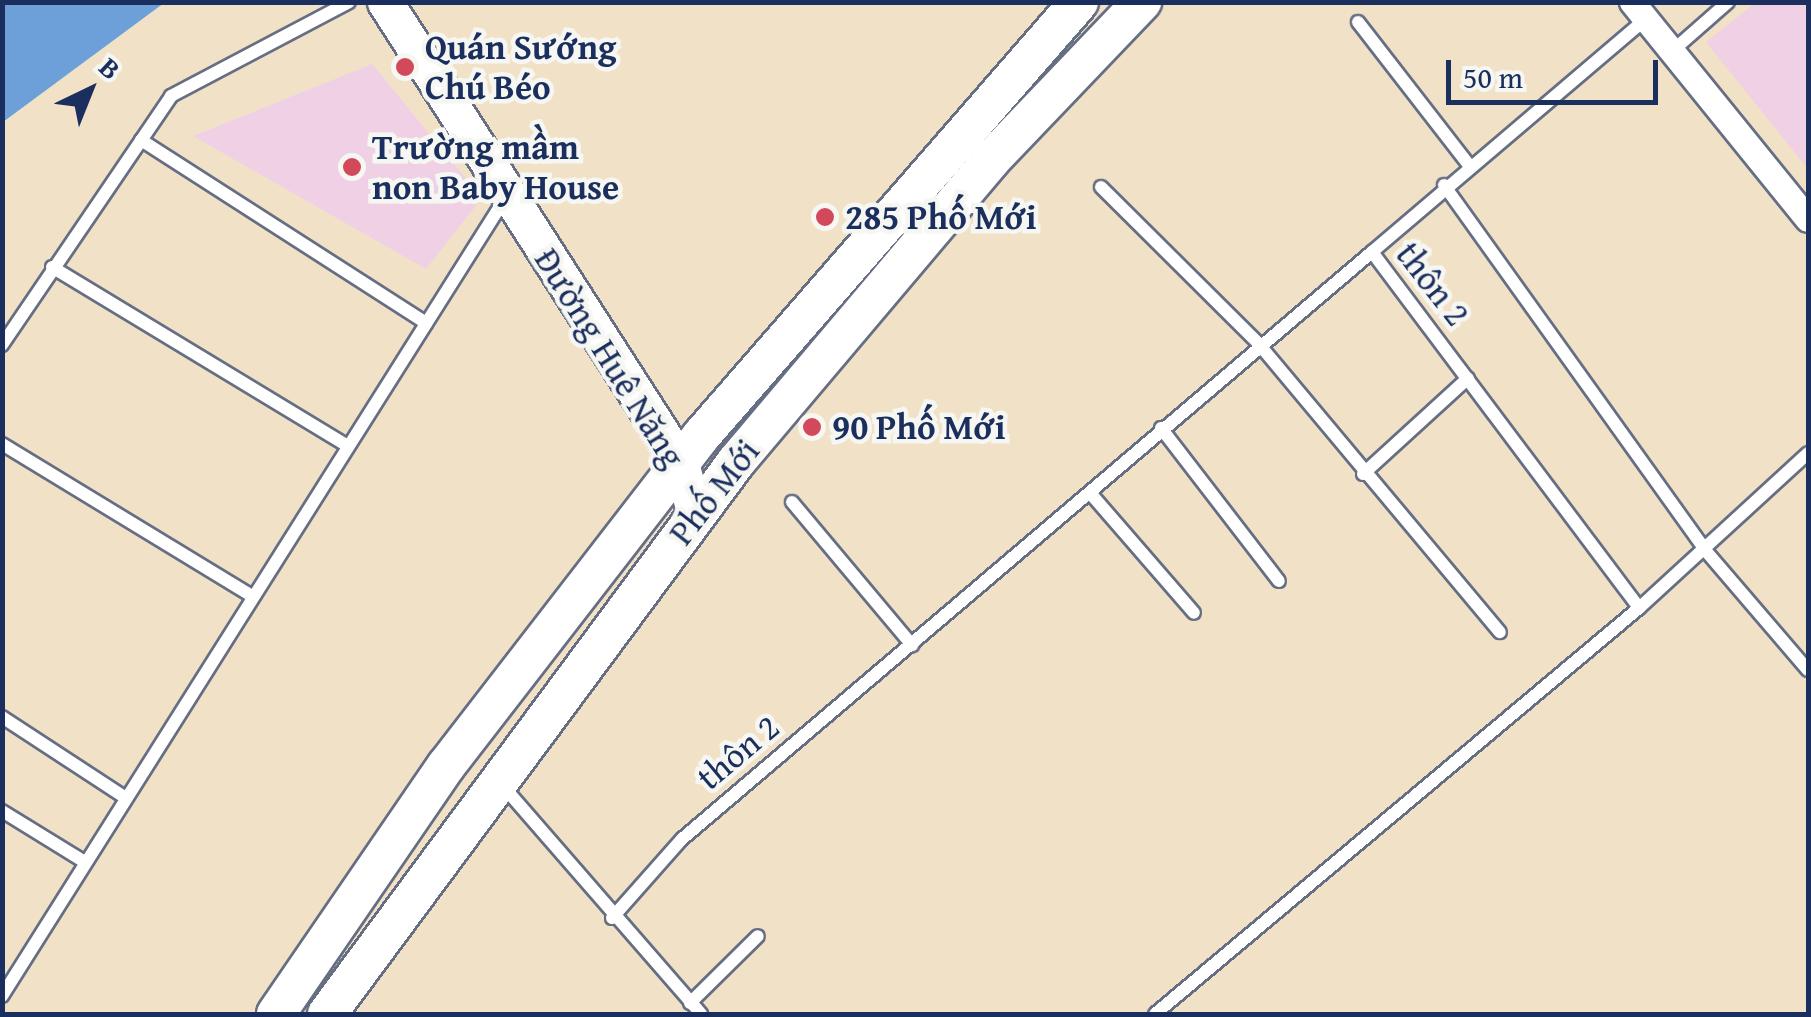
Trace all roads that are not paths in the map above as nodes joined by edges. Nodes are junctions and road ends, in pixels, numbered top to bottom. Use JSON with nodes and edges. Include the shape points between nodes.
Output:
{"nodes":[{"id":1,"x":349,"y":2,"type":"edge"},
{"id":2,"x":385,"y":2,"type":"edge"},
{"id":3,"x":1079,"y":2,"type":"edge"},
{"id":4,"x":1142,"y":2,"type":"edge"},
{"id":5,"x":1728,"y":2,"type":"edge"},
{"id":6,"x":1639,"y":11,"type":"edge"},
{"id":7,"x":1358,"y":22,"type":"dead end"},
{"id":8,"x":1669,"y":53,"type":"junction"},
{"id":9,"x":141,"y":140,"type":"junction"},
{"id":10,"x":1468,"y":164,"type":"junction"},
{"id":11,"x":1101,"y":186,"type":"dead end"},
{"id":12,"x":1444,"y":186,"type":"junction"},
{"id":13,"x":507,"y":195,"type":"junction"},
{"id":14,"x":1808,"y":219,"type":"edge"},
{"id":15,"x":1372,"y":252,"type":"junction"},
{"id":16,"x":52,"y":267,"type":"junction"},
{"id":17,"x":426,"y":323,"type":"junction"},
{"id":18,"x":1258,"y":343,"type":"junction"},
{"id":19,"x":2,"y":345,"type":"edge"},
{"id":20,"x":1468,"y":378,"type":"junction"},
{"id":21,"x":1161,"y":428,"type":"junction"},
{"id":22,"x":2,"y":444,"type":"edge"},
{"id":23,"x":348,"y":446,"type":"junction"},
{"id":24,"x":1808,"y":453,"type":"edge"},
{"id":25,"x":681,"y":463,"type":"junction"},
{"id":26,"x":1364,"y":474,"type":"junction"},
{"id":27,"x":1091,"y":494,"type":"junction"},
{"id":28,"x":792,"y":502,"type":"dead end"},
{"id":29,"x":696,"y":515,"type":"junction"},
{"id":30,"x":1705,"y":550,"type":"junction"},
{"id":31,"x":1279,"y":581,"type":"dead end"},
{"id":32,"x":252,"y":596,"type":"junction"},
{"id":33,"x":1639,"y":608,"type":"junction"},
{"id":34,"x":1194,"y":613,"type":"dead end"},
{"id":35,"x":1500,"y":632,"type":"dead end"},
{"id":36,"x":912,"y":645,"type":"junction"},
{"id":37,"x":1808,"y":670,"type":"edge"},
{"id":38,"x":2,"y":716,"type":"edge"},
{"id":39,"x":497,"y":779,"type":"junction"},
{"id":40,"x":126,"y":798,"type":"junction"},
{"id":41,"x":2,"y":811,"type":"edge"},
{"id":42,"x":86,"y":862,"type":"junction"},
{"id":43,"x":612,"y":918,"type":"junction"},
{"id":44,"x":758,"y":936,"type":"dead end"},
{"id":45,"x":2,"y":996,"type":"edge"},
{"id":46,"x":690,"y":1003,"type":"junction"},
{"id":47,"x":276,"y":1014,"type":"edge"},
{"id":48,"x":327,"y":1014,"type":"edge"},
{"id":49,"x":701,"y":1014,"type":"edge"},
{"id":50,"x":1156,"y":1014,"type":"edge"}],
"edges":[{"from":1,"to":9,"type":"lane","via":[[190,80]]},
{"from":2,"to":13,"type":"street","name":"Đường Huê Năng"},
{"from":3,"to":25,"type":"main road","name":"Phố Mới"},
{"from":4,"to":29,"type":"main road","name":"Phố Mới","via":[[991,160]]},
{"from":5,"to":8,"type":"lane"},
{"from":6,"to":8,"type":"street"},
{"from":6,"to":10,"type":"lane"},
{"from":7,"to":10,"type":"lane"},
{"from":8,"to":14,"type":"street"},
{"from":9,"to":16,"type":"lane"},
{"from":9,"to":17,"type":"lane"},
{"from":10,"to":12,"type":"lane"},
{"from":11,"to":18,"type":"lane"},
{"from":12,"to":15,"type":"lane"},
{"from":12,"to":30,"type":"lane"},
{"from":13,"to":17,"type":"lane"},
{"from":13,"to":25,"type":"street","name":"Đường Huê Năng"},
{"from":15,"to":18,"type":"lane","name":"thôn 2"},
{"from":15,"to":20,"type":"lane","name":"thôn 2"},
{"from":16,"to":19,"type":"lane"},
{"from":16,"to":23,"type":"lane"},
{"from":17,"to":23,"type":"lane"},
{"from":18,"to":21,"type":"lane","name":"thôn 2"},
{"from":18,"to":26,"type":"lane"},
{"from":20,"to":26,"type":"lane"},
{"from":20,"to":33,"type":"lane","name":"thôn 2"},
{"from":21,"to":27,"type":"lane","name":"thôn 2"},
{"from":21,"to":31,"type":"lane"},
{"from":22,"to":32,"type":"lane"},
{"from":23,"to":32,"type":"lane"},
{"from":24,"to":30,"type":"lane"},
{"from":25,"to":29,"type":"street","name":"Đường Huê Năng"},
{"from":25,"to":47,"type":"main road","name":"Phố Mới","via":[[446,766]]},
{"from":26,"to":35,"type":"lane"},
{"from":27,"to":34,"type":"lane"},
{"from":27,"to":36,"type":"lane","name":"thôn 2"},
{"from":28,"to":36,"type":"lane"},
{"from":29,"to":39,"type":"main road","name":"Phố Mới"},
{"from":30,"to":33,"type":"lane"},
{"from":30,"to":37,"type":"lane"},
{"from":32,"to":40,"type":"lane"},
{"from":33,"to":50,"type":"lane"},
{"from":36,"to":43,"type":"lane","name":"thôn 2","via":[[682,839]]},
{"from":38,"to":40,"type":"lane"},
{"from":39,"to":43,"type":"lane"},
{"from":39,"to":48,"type":"main road","name":"Phố Mới"},
{"from":40,"to":42,"type":"lane"},
{"from":41,"to":42,"type":"lane"},
{"from":42,"to":45,"type":"lane"},
{"from":43,"to":46,"type":"lane"},
{"from":44,"to":46,"type":"lane"},
{"from":46,"to":49,"type":"lane"}]}
